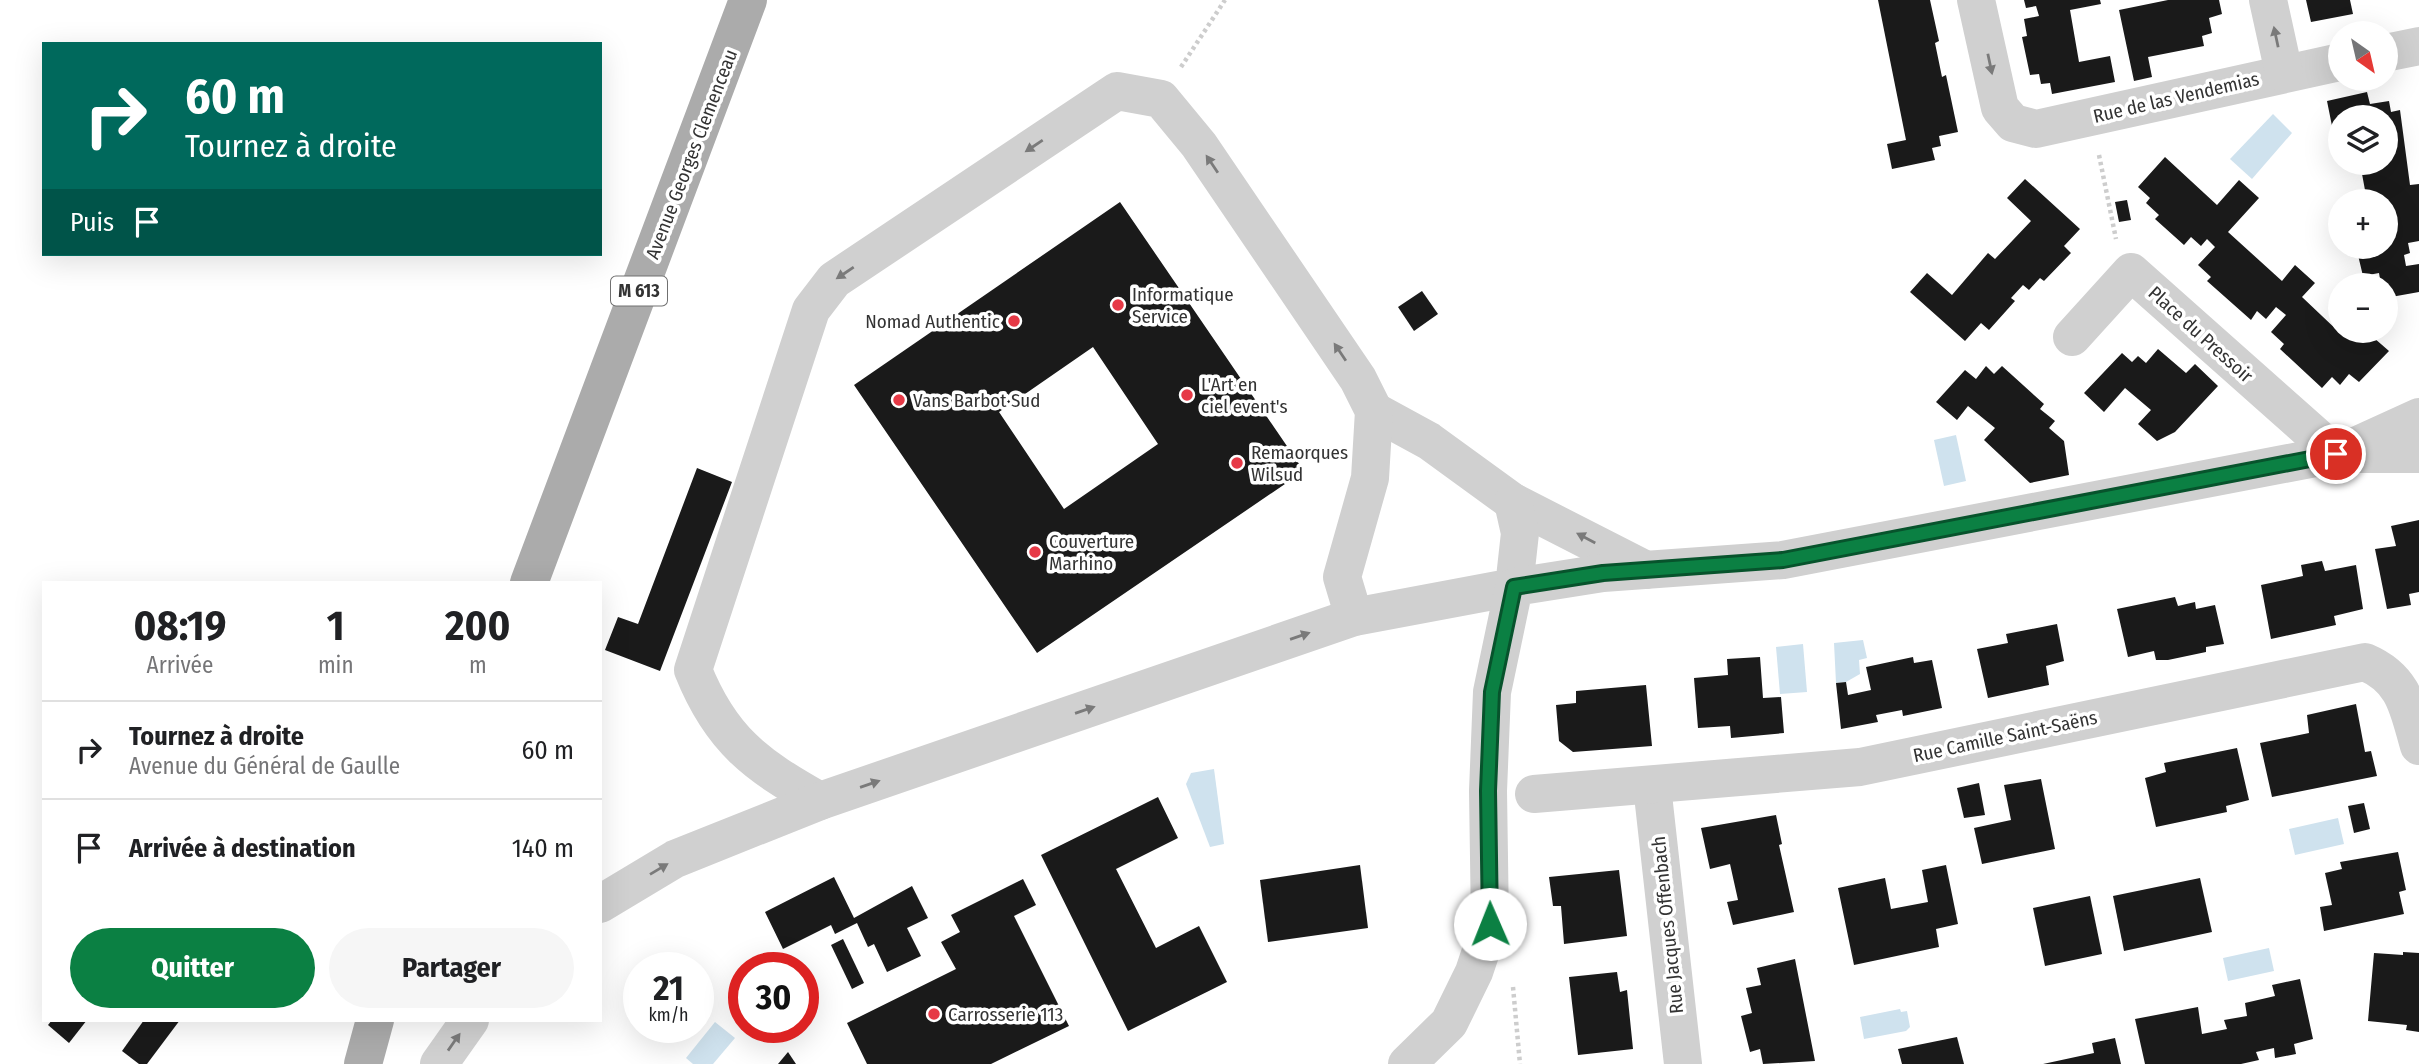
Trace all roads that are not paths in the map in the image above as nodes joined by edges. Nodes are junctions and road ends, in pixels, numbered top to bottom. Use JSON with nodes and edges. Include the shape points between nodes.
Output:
{"nodes":[{"id":1,"x":748,"y":0,"type":"edge"},
{"id":2,"x":1976,"y":0,"type":"edge"},
{"id":3,"x":2268,"y":0,"type":"edge"},
{"id":4,"x":2419,"y":46,"type":"edge"},
{"id":5,"x":2398,"y":50,"type":"edge"},
{"id":6,"x":2328,"y":64,"type":"edge"},
{"id":7,"x":2284,"y":73,"type":"junction"},
{"id":8,"x":2072,"y":337,"type":"dead end"},
{"id":9,"x":1374,"y":411,"type":"junction"},
{"id":10,"x":2419,"y":417,"type":"edge"},
{"id":11,"x":2336,"y":454,"type":"junction"},
{"id":12,"x":2419,"y":454,"type":"edge"},
{"id":13,"x":1513,"y":502,"type":"junction"},
{"id":14,"x":1646,"y":570,"type":"junction"},
{"id":15,"x":530,"y":581,"type":"edge"},
{"id":16,"x":1514,"y":587,"type":"junction"},
{"id":17,"x":1354,"y":617,"type":"junction"},
{"id":18,"x":2419,"y":746,"type":"edge"},
{"id":19,"x":1652,"y":786,"type":"junction"},
{"id":20,"x":1534,"y":793,"type":"dead end"},
{"id":21,"x":820,"y":801,"type":"junction"},
{"id":22,"x":602,"y":903,"type":"edge"},
{"id":23,"x":374,"y":1022,"type":"edge"},
{"id":24,"x":469,"y":1022,"type":"edge"},
{"id":25,"x":363,"y":1064,"type":"edge"},
{"id":26,"x":439,"y":1064,"type":"edge"},
{"id":27,"x":1407,"y":1064,"type":"edge"},
{"id":28,"x":1682,"y":1064,"type":"edge"}],
"edges":[{"from":1,"to":15,"type":"main road","name":"Avenue Georges Clemenceau","number":"M 613"},
{"from":2,"to":7,"type":"street","name":"Rue de las Vendemias","one_way":true,"via":[[2000,108],[2012,123],[2036,129]]},
{"from":7,"to":3,"type":"street","one_way":true},
{"from":4,"to":5,"type":"street"},
{"from":6,"to":7,"type":"street","name":"Rue de las Vendemias"},
{"from":8,"to":11,"type":"street","name":"Place du Pressoir","via":[[2131,272]]},
{"from":9,"to":13,"type":"street","via":[[1429,442]]},
{"from":9,"to":17,"type":"street","via":[[1370,478],[1342,577]]},
{"from":9,"to":21,"type":"street","one_way":true,"via":[[1358,379],[1215,167],[1161,99],[1117,90],[834,280],[811,310],[693,670],[709,708],[732,739],[786,782]]},
{"from":10,"to":11,"type":"street"},
{"from":11,"to":12,"type":"street"},
{"from":11,"to":14,"type":"street","via":[[1783,560]]},
{"from":14,"to":13,"type":"street","one_way":true},
{"from":13,"to":16,"type":"street","via":[[1520,533]]},
{"from":14,"to":16,"type":"street"},
{"from":16,"to":17,"type":"street"},
{"from":16,"to":27,"type":"street","via":[[1492,692],[1490,924],[1474,972],[1449,1023]]},
{"from":21,"to":17,"type":"street","one_way":true},
{"from":18,"to":19,"type":"street","name":"Rue Camille Saint-Saëns","via":[[2399,686],[2384,670],[2365,662],[1860,767]]},
{"from":19,"to":20,"type":"street","name":"Rue Camille Saint-Saëns"},
{"from":19,"to":28,"type":"street","name":"Rue Jacques Offenbach"},
{"from":22,"to":21,"type":"street","one_way":true,"via":[[675,859]]},
{"from":23,"to":25,"type":"main road"},
{"from":26,"to":24,"type":"street","one_way":true}]}
